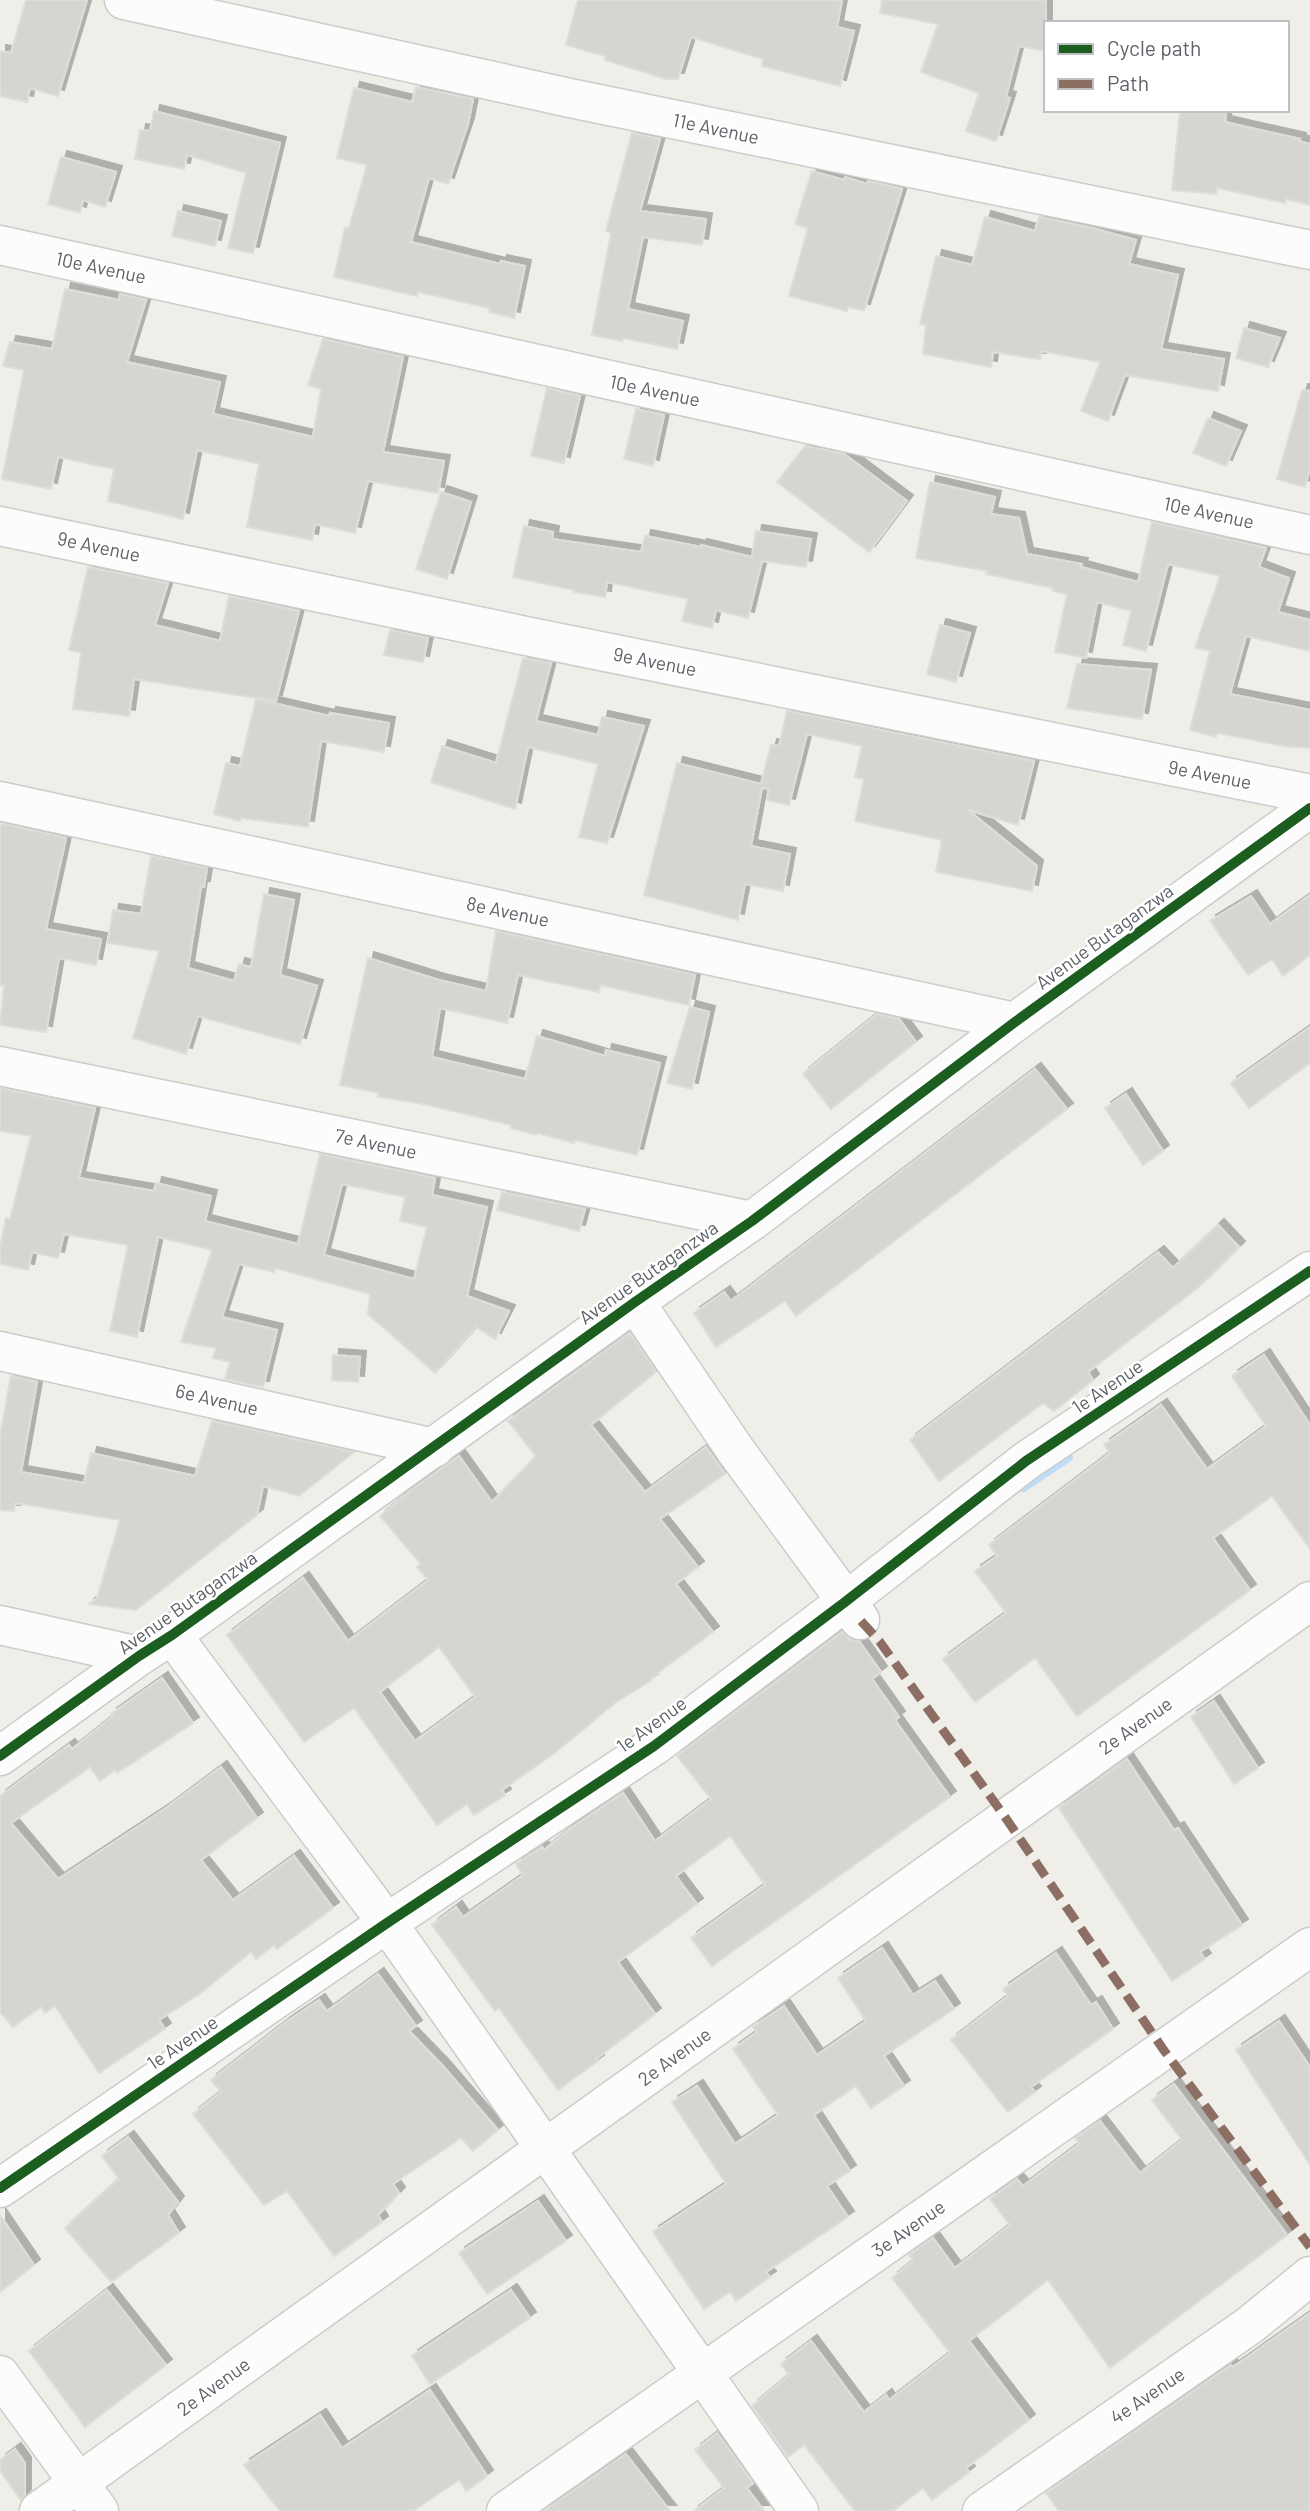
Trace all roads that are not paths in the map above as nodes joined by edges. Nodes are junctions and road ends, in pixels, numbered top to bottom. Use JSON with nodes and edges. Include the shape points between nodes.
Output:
{"nodes":[{"id":1,"x":124,"y":0,"type":"edge"},
{"id":2,"x":0,"y":245,"type":"edge"},
{"id":3,"x":1310,"y":250,"type":"edge"},
{"id":4,"x":0,"y":526,"type":"edge"},
{"id":5,"x":1310,"y":535,"type":"edge"},
{"id":6,"x":1310,"y":794,"type":"edge"},
{"id":7,"x":0,"y":801,"type":"edge"},
{"id":8,"x":1310,"y":808,"type":"edge"},
{"id":9,"x":1015,"y":1021,"type":"junction"},
{"id":10,"x":0,"y":1066,"type":"edge"},
{"id":11,"x":752,"y":1221,"type":"junction"},
{"id":12,"x":1308,"y":1276,"type":"edge"},
{"id":13,"x":635,"y":1302,"type":"junction"},
{"id":14,"x":0,"y":1351,"type":"edge"},
{"id":15,"x":434,"y":1448,"type":"junction"},
{"id":16,"x":1310,"y":1601,"type":"edge"},
{"id":17,"x":853,"y":1611,"type":"junction"},
{"id":18,"x":0,"y":1625,"type":"edge"},
{"id":19,"x":172,"y":1635,"type":"junction"},
{"id":20,"x":139,"y":1656,"type":"junction"},
{"id":21,"x":0,"y":1756,"type":"edge"},
{"id":22,"x":387,"y":1923,"type":"junction"},
{"id":23,"x":1310,"y":1947,"type":"edge"},
{"id":24,"x":545,"y":2149,"type":"junction"},
{"id":25,"x":0,"y":2188,"type":"edge"},
{"id":26,"x":1310,"y":2276,"type":"edge"},
{"id":27,"x":703,"y":2371,"type":"junction"},
{"id":28,"x":0,"y":2375,"type":"edge"},
{"id":29,"x":89,"y":2497,"type":"edge"},
{"id":30,"x":39,"y":2511,"type":"edge"},
{"id":31,"x":506,"y":2511,"type":"edge"},
{"id":32,"x":799,"y":2511,"type":"edge"},
{"id":33,"x":982,"y":2511,"type":"edge"}],
"edges":[{"from":1,"to":3,"type":"street","name":"11e Avenue","via":[[570,98]]},
{"from":2,"to":5,"type":"street","name":"10e Avenue"},
{"from":4,"to":6,"type":"street","name":"9e Avenue"},
{"from":7,"to":9,"type":"street","name":"8e Avenue"},
{"from":8,"to":9,"type":"street","name":"Avenue Butaganzwa"},
{"from":9,"to":11,"type":"street","name":"Avenue Butaganzwa"},
{"from":10,"to":11,"type":"street","name":"7e Avenue"},
{"from":11,"to":13,"type":"street","name":"Avenue Butaganzwa"},
{"from":12,"to":17,"type":"street","name":"1e Avenue","via":[[1026,1461]]},
{"from":13,"to":15,"type":"street","name":"Avenue Butaganzwa"},
{"from":13,"to":17,"type":"street"},
{"from":14,"to":15,"type":"street","name":"6e Avenue"},
{"from":15,"to":19,"type":"street","name":"Avenue Butaganzwa"},
{"from":16,"to":24,"type":"street","name":"2e Avenue"},
{"from":17,"to":22,"type":"street","name":"1e Avenue"},
{"from":18,"to":20,"type":"street"},
{"from":19,"to":20,"type":"street","name":"Avenue Butaganzwa"},
{"from":19,"to":22,"type":"street"},
{"from":20,"to":21,"type":"street","name":"Avenue Butaganzwa"},
{"from":22,"to":24,"type":"street"},
{"from":22,"to":25,"type":"street","name":"1e Avenue"},
{"from":23,"to":27,"type":"street","name":"3e Avenue"},
{"from":24,"to":27,"type":"street"},
{"from":24,"to":29,"type":"street","name":"2e Avenue"},
{"from":26,"to":33,"type":"street","name":"4e Avenue","via":[[1250,2325]]},
{"from":27,"to":31,"type":"street","name":"3e Avenue"},
{"from":27,"to":32,"type":"street"},
{"from":28,"to":29,"type":"street"},
{"from":29,"to":30,"type":"street","name":"2e Avenue"}]}
